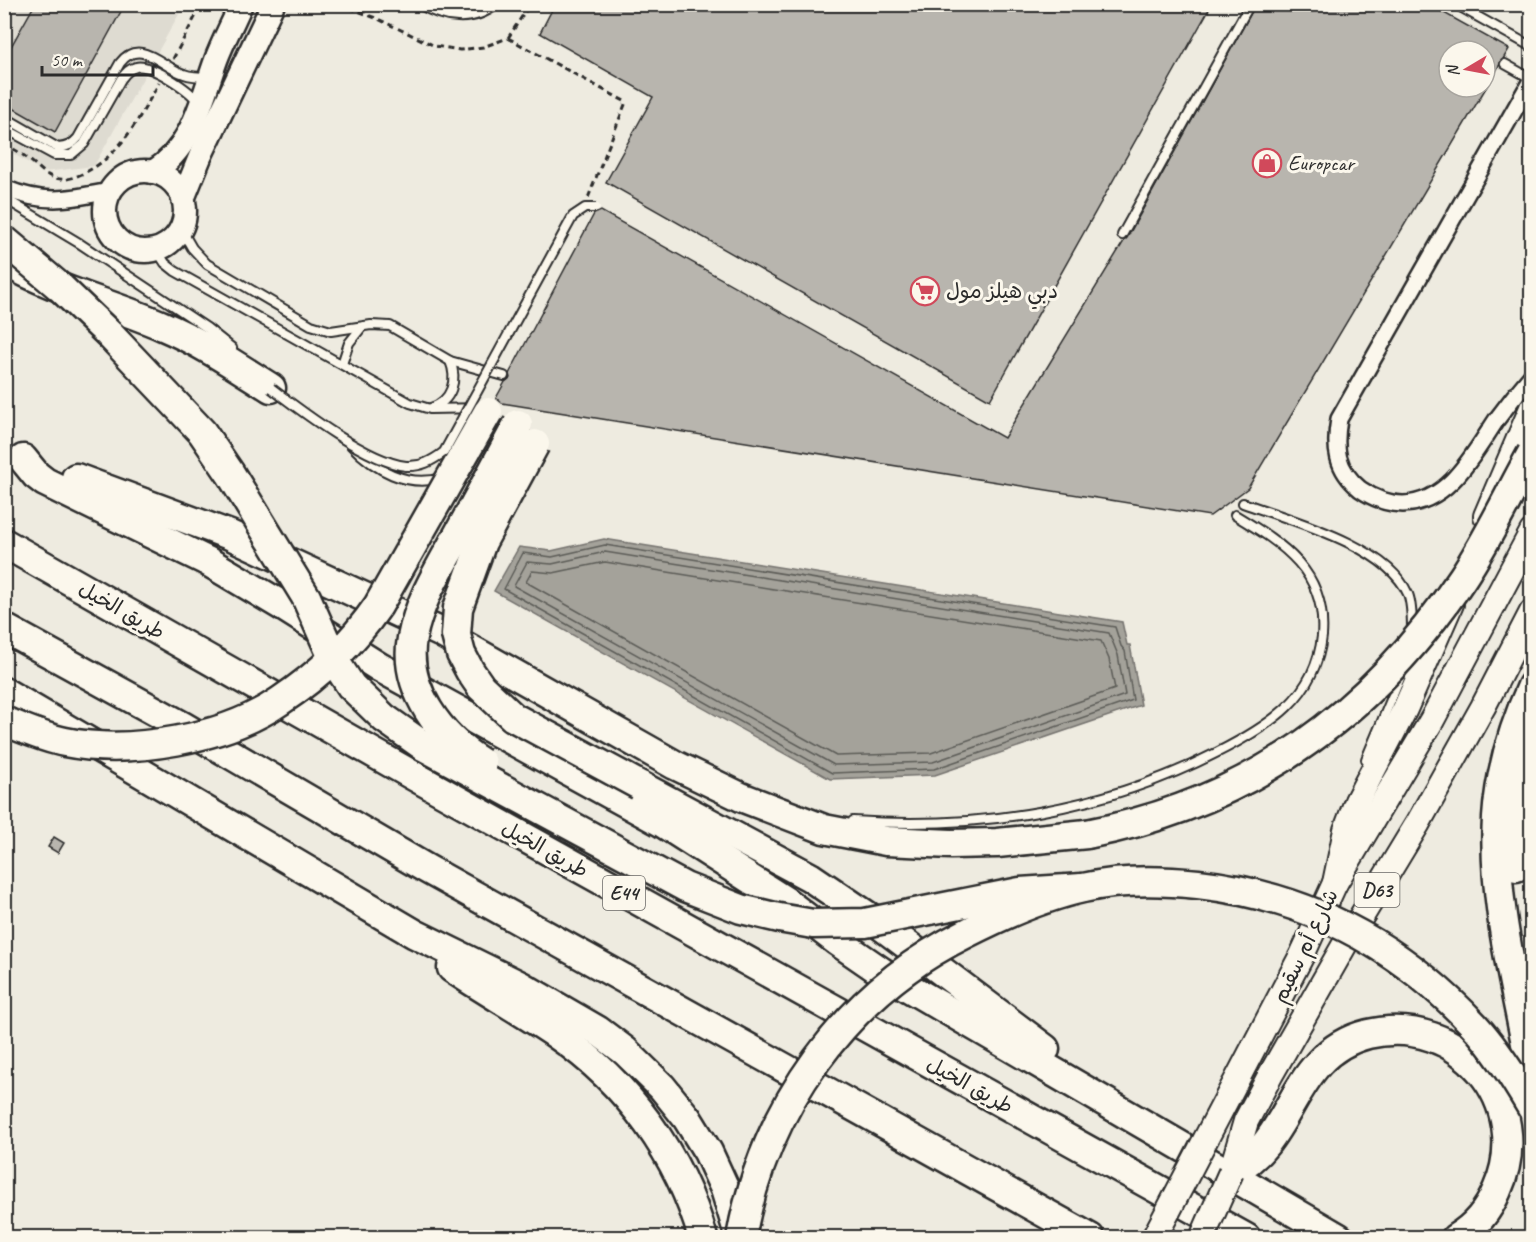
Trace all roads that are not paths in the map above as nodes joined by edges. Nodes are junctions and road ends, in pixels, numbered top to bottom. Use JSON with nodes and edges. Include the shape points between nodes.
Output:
{"nodes":[{"id":1,"x":241,"y":4,"type":"edge"},
{"id":2,"x":273,"y":4,"type":"edge"},
{"id":3,"x":419,"y":4,"type":"edge"},
{"id":4,"x":497,"y":4,"type":"edge"},
{"id":5,"x":1250,"y":4,"type":"edge"},
{"id":6,"x":1455,"y":4,"type":"edge"},
{"id":7,"x":1532,"y":46,"type":"edge"},
{"id":8,"x":1505,"y":64,"type":"dead end"},
{"id":9,"x":210,"y":77,"type":"junction"},
{"id":10,"x":1532,"y":79,"type":"edge"},
{"id":11,"x":200,"y":109,"type":"junction"},
{"id":12,"x":4,"y":117,"type":"edge"},
{"id":13,"x":4,"y":128,"type":"edge"},
{"id":14,"x":153,"y":172,"type":"junction"},
{"id":15,"x":4,"y":188,"type":"edge"},
{"id":16,"x":110,"y":191,"type":"junction"},
{"id":17,"x":4,"y":198,"type":"edge"},
{"id":18,"x":183,"y":199,"type":"junction"},
{"id":19,"x":596,"y":208,"type":"dead end"},
{"id":20,"x":181,"y":229,"type":"junction"},
{"id":21,"x":1122,"y":235,"type":"dead end"},
{"id":22,"x":4,"y":240,"type":"edge"},
{"id":23,"x":156,"y":249,"type":"junction"},
{"id":24,"x":4,"y":261,"type":"edge"},
{"id":25,"x":362,"y":327,"type":"junction"},
{"id":26,"x":450,"y":361,"type":"junction"},
{"id":27,"x":342,"y":364,"type":"junction"},
{"id":28,"x":1532,"y":375,"type":"edge"},
{"id":29,"x":504,"y":376,"type":"dead end"},
{"id":30,"x":271,"y":388,"type":"junction"},
{"id":31,"x":1532,"y":408,"type":"edge"},
{"id":32,"x":430,"y":409,"type":"junction"},
{"id":33,"x":487,"y":418,"type":"junction"},
{"id":34,"x":348,"y":442,"type":"junction"},
{"id":35,"x":1532,"y":453,"type":"edge"},
{"id":36,"x":14,"y":455,"type":"edge"},
{"id":37,"x":1243,"y":503,"type":"dead end"},
{"id":38,"x":1235,"y":515,"type":"dead end"},
{"id":39,"x":1532,"y":532,"type":"edge"},
{"id":40,"x":4,"y":543,"type":"edge"},
{"id":41,"x":1532,"y":612,"type":"edge"},
{"id":42,"x":4,"y":628,"type":"edge"},
{"id":43,"x":1532,"y":686,"type":"edge"},
{"id":44,"x":4,"y":692,"type":"edge"},
{"id":45,"x":4,"y":721,"type":"edge"},
{"id":46,"x":1532,"y":740,"type":"edge"},
{"id":47,"x":1357,"y":801,"type":"junction"},
{"id":48,"x":791,"y":817,"type":"junction"},
{"id":49,"x":828,"y":820,"type":"dead end"},
{"id":50,"x":845,"y":820,"type":"dead end"},
{"id":51,"x":572,"y":825,"type":"junction"},
{"id":52,"x":1335,"y":883,"type":"junction"},
{"id":53,"x":1082,"y":888,"type":"junction"},
{"id":54,"x":416,"y":934,"type":"junction"},
{"id":55,"x":1530,"y":1068,"type":"edge"},
{"id":56,"x":1532,"y":1108,"type":"edge"},
{"id":57,"x":1149,"y":1128,"type":"junction"},
{"id":58,"x":1231,"y":1172,"type":"junction"},
{"id":59,"x":703,"y":1238,"type":"edge"},
{"id":60,"x":741,"y":1238,"type":"edge"},
{"id":61,"x":1089,"y":1238,"type":"edge"},
{"id":62,"x":1154,"y":1238,"type":"edge"},
{"id":63,"x":1202,"y":1238,"type":"edge"},
{"id":64,"x":1246,"y":1238,"type":"edge"},
{"id":65,"x":1339,"y":1238,"type":"edge"},
{"id":66,"x":1456,"y":1238,"type":"edge"}],
"edges":[{"from":1,"to":9,"type":"main road"},
{"from":2,"to":18,"type":"main road"},
{"from":3,"to":4,"type":"lane","via":[[434,14],[464,18]]},
{"from":5,"to":21,"type":"lane"},
{"from":6,"to":7,"type":"lane"},
{"from":8,"to":10,"type":"lane"},
{"from":9,"to":11,"type":"main road"},
{"from":9,"to":12,"type":"lane","via":[[185,74],[142,52],[133,52],[126,56],[78,138],[66,147],[58,148]]},
{"from":10,"to":28,"type":"street","via":[[1339,419],[1335,441],[1340,463],[1353,482],[1371,496],[1392,504],[1414,504],[1435,496],[1452,481]]},
{"from":11,"to":13,"type":"lane","via":[[191,93],[145,67],[135,67],[127,71],[84,144],[71,155],[54,155]]},
{"from":11,"to":14,"type":"main road","via":[[180,148]]},
{"from":14,"to":16,"type":"main road","via":[[129,174]]},
{"from":14,"to":18,"type":"main road","via":[[175,184]]},
{"from":15,"to":16,"type":"street","via":[[55,200]]},
{"from":16,"to":23,"type":"main road","via":[[105,217],[118,241],[142,251]]},
{"from":17,"to":30,"type":"lane","via":[[207,328]]},
{"from":18,"to":20,"type":"main road"},
{"from":19,"to":34,"type":"lane","bridge":true,"via":[[585,208],[573,216],[444,452],[420,465],[406,466]]},
{"from":20,"to":23,"type":"main road"},
{"from":20,"to":25,"type":"lane","via":[[207,264],[311,325],[331,331]]},
{"from":22,"to":51,"type":"highway","bridge":true,"via":[[109,334],[202,432],[306,597],[334,660],[361,697],[395,728],[424,747]]},
{"from":23,"to":27,"type":"lane","via":[[176,271]]},
{"from":24,"to":30,"type":"highway","via":[[199,342]]},
{"from":25,"to":26,"type":"lane","via":[[390,326]]},
{"from":25,"to":27,"type":"lane","via":[[349,343]]},
{"from":26,"to":29,"type":"lane"},
{"from":26,"to":32,"type":"lane","via":[[454,375],[451,390],[443,402]]},
{"from":27,"to":32,"type":"lane","via":[[410,403]]},
{"from":30,"to":34,"type":"lane","bridge":true},
{"from":31,"to":47,"type":"main road","via":[[1436,643]]},
{"from":32,"to":33,"type":"lane"},
{"from":33,"to":34,"type":"lane","bridge":true,"via":[[470,460],[459,470],[433,480],[405,479],[375,466]]},
{"from":33,"to":45,"type":"highway","bridge":true,"via":[[360,632],[339,655],[279,703],[240,722],[150,745],[107,747],[64,742]]},
{"from":35,"to":48,"type":"highway","bridge":true,"via":[[1448,600],[1402,657],[1342,715],[1283,758],[1238,784],[1149,820],[1087,834],[997,843],[866,838]]},
{"from":36,"to":48,"type":"highway","via":[[230,535],[441,632],[675,765]]},
{"from":36,"to":57,"type":"highway","via":[[45,482],[207,561],[379,667],[663,823],[769,890],[882,972]]},
{"from":37,"to":47,"type":"lane","via":[[1364,551],[1391,570],[1408,594],[1410,648],[1364,766]]},
{"from":38,"to":50,"type":"lane","via":[[1300,563],[1313,583],[1321,611],[1321,645],[1309,680],[1290,705],[1266,725],[1154,781],[1068,807],[941,824]]},
{"from":39,"to":52,"type":"main road","name":"شارع أم سقيم","number":"D63","via":[[1432,720]]},
{"from":40,"to":64,"type":"highway","name":"طريق الخيل","number":"E44","via":[[435,788]]},
{"from":41,"to":58,"type":"main road","name":"شارع أم سقيم","number":"D63","via":[[1429,804],[1271,1074],[1246,1121]]},
{"from":42,"to":61,"type":"highway"},
{"from":43,"to":55,"type":"highway","via":[[1505,761],[1496,843],[1504,930]]},
{"from":44,"to":54,"type":"highway"},
{"from":46,"to":55,"type":"highway","via":[[1521,787],[1516,840],[1529,999]]},
{"from":47,"to":52,"type":"main road","via":[[1346,830]]},
{"from":48,"to":49,"type":"lane"},
{"from":51,"to":53,"type":"highway","bridge":true,"via":[[703,896],[741,909],[813,924],[865,923],[1020,892]]},
{"from":51,"to":57,"type":"highway","bridge":true,"via":[[449,738],[429,711],[414,670],[412,640],[423,603],[526,434],[456,617],[461,654],[481,687],[513,717],[783,862],[878,923],[1118,1100]]},
{"from":52,"to":62,"type":"main road","name":"شارع أم سقيم","number":"D63","bridge":true,"via":[[1303,953]]},
{"from":53,"to":56,"type":"highway","bridge":true,"via":[[1154,880],[1212,885],[1272,897],[1331,919],[1398,959],[1442,994],[1489,1043]]},
{"from":53,"to":60,"type":"highway","bridge":true,"via":[[1025,906],[934,950],[886,985],[847,1023],[806,1074],[778,1123],[758,1170]]},
{"from":54,"to":59,"type":"highway","via":[[445,964],[557,1035],[613,1082],[637,1108],[674,1162]]},
{"from":54,"to":60,"type":"highway","via":[[521,986],[625,1051],[687,1118],[725,1189]]},
{"from":57,"to":65,"type":"highway"},
{"from":58,"to":63,"type":"main road","name":"شارع أم سقيم","number":"D63","bridge":true},
{"from":58,"to":66,"type":"highway","via":[[1258,1154],[1306,1078],[1331,1051],[1371,1034],[1401,1032],[1427,1036],[1455,1049],[1478,1068],[1497,1094],[1507,1124],[1508,1156],[1499,1186],[1484,1214]]}]}
